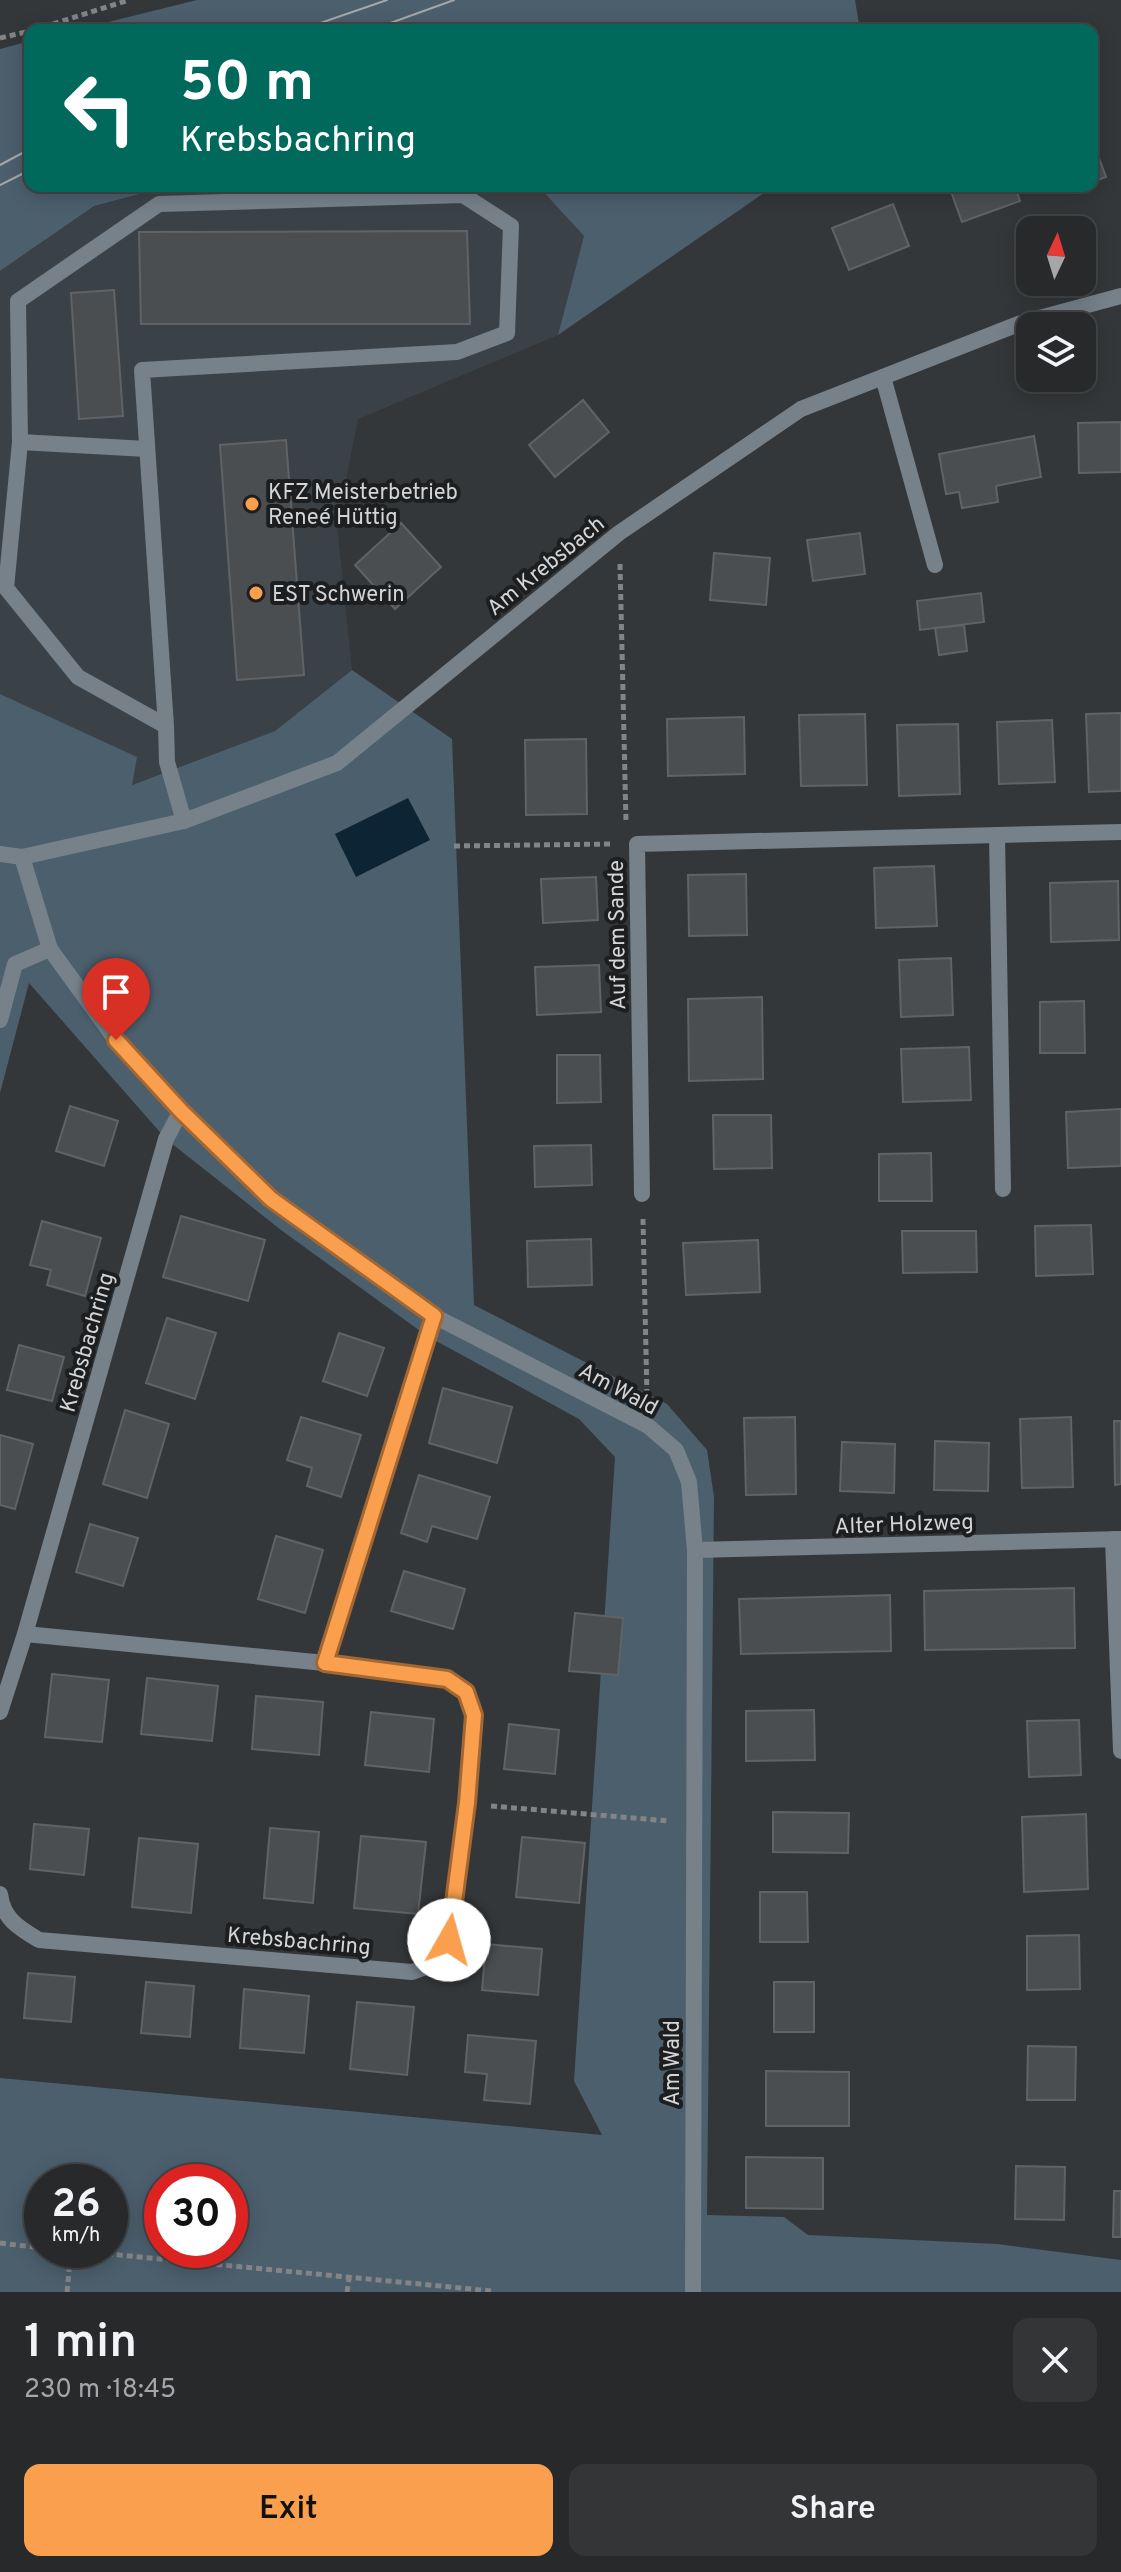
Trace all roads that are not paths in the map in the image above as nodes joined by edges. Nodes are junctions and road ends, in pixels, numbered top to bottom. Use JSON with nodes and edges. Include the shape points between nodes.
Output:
{"nodes":[{"id":1,"x":1121,"y":296,"type":"edge"},
{"id":2,"x":883,"y":377,"type":"junction"},
{"id":3,"x":20,"y":442,"type":"junction"},
{"id":4,"x":147,"y":449,"type":"junction"},
{"id":5,"x":935,"y":565,"type":"dead end"},
{"id":6,"x":166,"y":726,"type":"junction"},
{"id":7,"x":184,"y":821,"type":"junction"},
{"id":8,"x":1121,"y":832,"type":"edge"},
{"id":9,"x":997,"y":835,"type":"junction"},
{"id":10,"x":0,"y":854,"type":"edge"},
{"id":11,"x":22,"y":857,"type":"junction"},
{"id":12,"x":50,"y":949,"type":"junction"},
{"id":13,"x":0,"y":1020,"type":"edge"},
{"id":14,"x":181,"y":1111,"type":"junction"},
{"id":15,"x":1003,"y":1189,"type":"dead end"},
{"id":16,"x":642,"y":1194,"type":"road end"},
{"id":17,"x":434,"y":1316,"type":"junction"},
{"id":18,"x":1117,"y":1539,"type":"edge"},
{"id":19,"x":695,"y":1550,"type":"junction"},
{"id":20,"x":25,"y":1634,"type":"junction"},
{"id":21,"x":325,"y":1663,"type":"junction"},
{"id":22,"x":0,"y":1712,"type":"edge"},
{"id":23,"x":1121,"y":1751,"type":"edge"},
{"id":24,"x":0,"y":1894,"type":"edge"},
{"id":25,"x":693,"y":2292,"type":"edge"}],
"edges":[{"from":1,"to":2,"type":"street","name":"Am Krebsbach","via":[[1021,323]]},
{"from":2,"to":5,"type":"street"},
{"from":2,"to":7,"type":"street","name":"Am Krebsbach","via":[[801,409],[619,533],[337,763]]},
{"from":3,"to":4,"type":"street"},
{"from":3,"to":4,"type":"street","via":[[18,301],[159,204],[463,195],[511,226],[507,333],[457,352],[142,370]]},
{"from":3,"to":6,"type":"street","via":[[6,588],[78,677]]},
{"from":4,"to":6,"type":"street"},
{"from":6,"to":7,"type":"street","via":[[167,762]]},
{"from":7,"to":11,"type":"street","name":"Am Krebsbach"},
{"from":8,"to":9,"type":"street","name":"Auf dem Sande"},
{"from":9,"to":15,"type":"street"},
{"from":9,"to":16,"type":"street","name":"Auf dem Sande","via":[[637,844]]},
{"from":10,"to":11,"type":"street","name":"Am Krebsbach"},
{"from":11,"to":12,"type":"street","name":"Am Wald"},
{"from":12,"to":13,"type":"street","via":[[15,964]]},
{"from":12,"to":14,"type":"street","name":"Am Wald","via":[[116,1040]]},
{"from":14,"to":17,"type":"street","name":"Am Wald","via":[[271,1199]]},
{"from":14,"to":20,"type":"street","name":"Krebsbachring","via":[[166,1139]]},
{"from":17,"to":19,"type":"street","name":"Am Wald","via":[[648,1426],[676,1450],[689,1482]]},
{"from":17,"to":21,"type":"street"},
{"from":18,"to":19,"type":"street","name":"Alter Holzweg"},
{"from":18,"to":23,"type":"street","name":"Alter Holzweg"},
{"from":19,"to":25,"type":"street","name":"Am Wald"},
{"from":20,"to":21,"type":"street","name":"Krebsbachring"},
{"from":20,"to":22,"type":"street","name":"Krebsbachring"},
{"from":21,"to":24,"type":"street","name":"Krebsbachring","via":[[447,1679],[466,1692],[474,1715],[467,1803],[449,1940],[437,1963],[412,1972],[39,1940],[11,1923]]}]}
